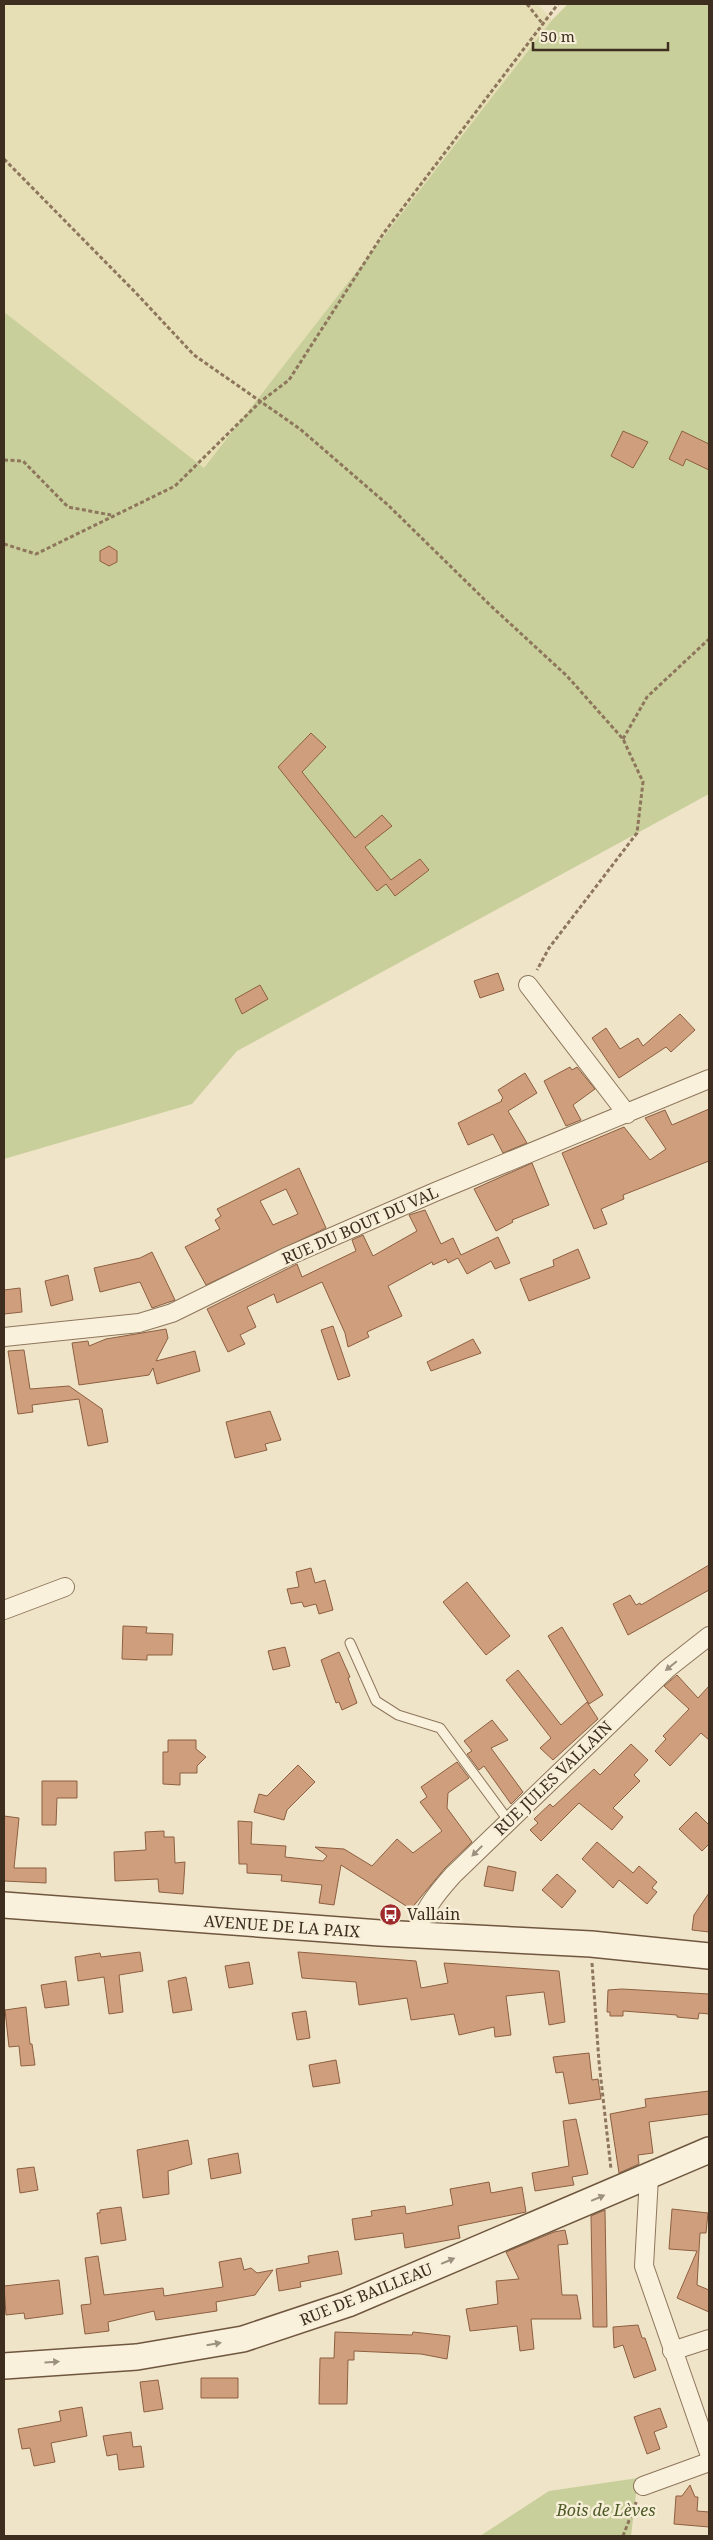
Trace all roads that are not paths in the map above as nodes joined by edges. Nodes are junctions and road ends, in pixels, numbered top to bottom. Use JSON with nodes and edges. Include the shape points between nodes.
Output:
{"nodes":[{"id":1,"x":528,"y":985,"type":"road end"},
{"id":2,"x":709,"y":1079,"type":"edge"},
{"id":3,"x":627,"y":1114,"type":"junction"},
{"id":4,"x":4,"y":1337,"type":"edge"},
{"id":5,"x":65,"y":1587,"type":"dead end"},
{"id":6,"x":4,"y":1610,"type":"edge"},
{"id":7,"x":709,"y":1636,"type":"edge"},
{"id":8,"x":350,"y":1642,"type":"dead end"},
{"id":9,"x":508,"y":1820,"type":"junction"},
{"id":10,"x":4,"y":1905,"type":"edge"},
{"id":11,"x":416,"y":1935,"type":"junction"},
{"id":12,"x":709,"y":1956,"type":"edge"},
{"id":13,"x":709,"y":2150,"type":"edge"},
{"id":14,"x":649,"y":2177,"type":"junction"},
{"id":15,"x":709,"y":2339,"type":"edge"},
{"id":16,"x":672,"y":2351,"type":"junction"},
{"id":17,"x":4,"y":2366,"type":"edge"},
{"id":18,"x":709,"y":2453,"type":"edge"},
{"id":19,"x":709,"y":2462,"type":"edge"},
{"id":20,"x":643,"y":2486,"type":"road end"}],
"edges":[{"from":1,"to":3,"type":"street"},
{"from":2,"to":3,"type":"street","name":"RUE DU BOUT DU VAL"},
{"from":3,"to":4,"type":"street","name":"RUE DU BOUT DU VAL","via":[[286,1257],[172,1313],[139,1322]]},
{"from":5,"to":6,"type":"street"},
{"from":7,"to":9,"type":"street","name":"RUE JULES VALLAIN","one_way":true,"via":[[667,1668]]},
{"from":8,"to":9,"type":"lane","via":[[376,1701],[398,1716],[440,1728]]},
{"from":9,"to":11,"type":"street","name":"RUE JULES VALLAIN","one_way":true,"via":[[429,1903]]},
{"from":10,"to":11,"type":"street","name":"AVENUE DE LA PAIX"},
{"from":11,"to":12,"type":"street","name":"AVENUE DE LA PAIX","via":[[591,1944]]},
{"from":13,"to":14,"type":"street","name":"RUE DE BAILLEAU"},
{"from":14,"to":16,"type":"street","via":[[644,2266]]},
{"from":17,"to":14,"type":"street","name":"RUE DE BAILLEAU","one_way":true,"via":[[137,2357],[243,2339],[348,2304]]},
{"from":15,"to":16,"type":"street"},
{"from":16,"to":18,"type":"street"},
{"from":19,"to":20,"type":"street"}]}
